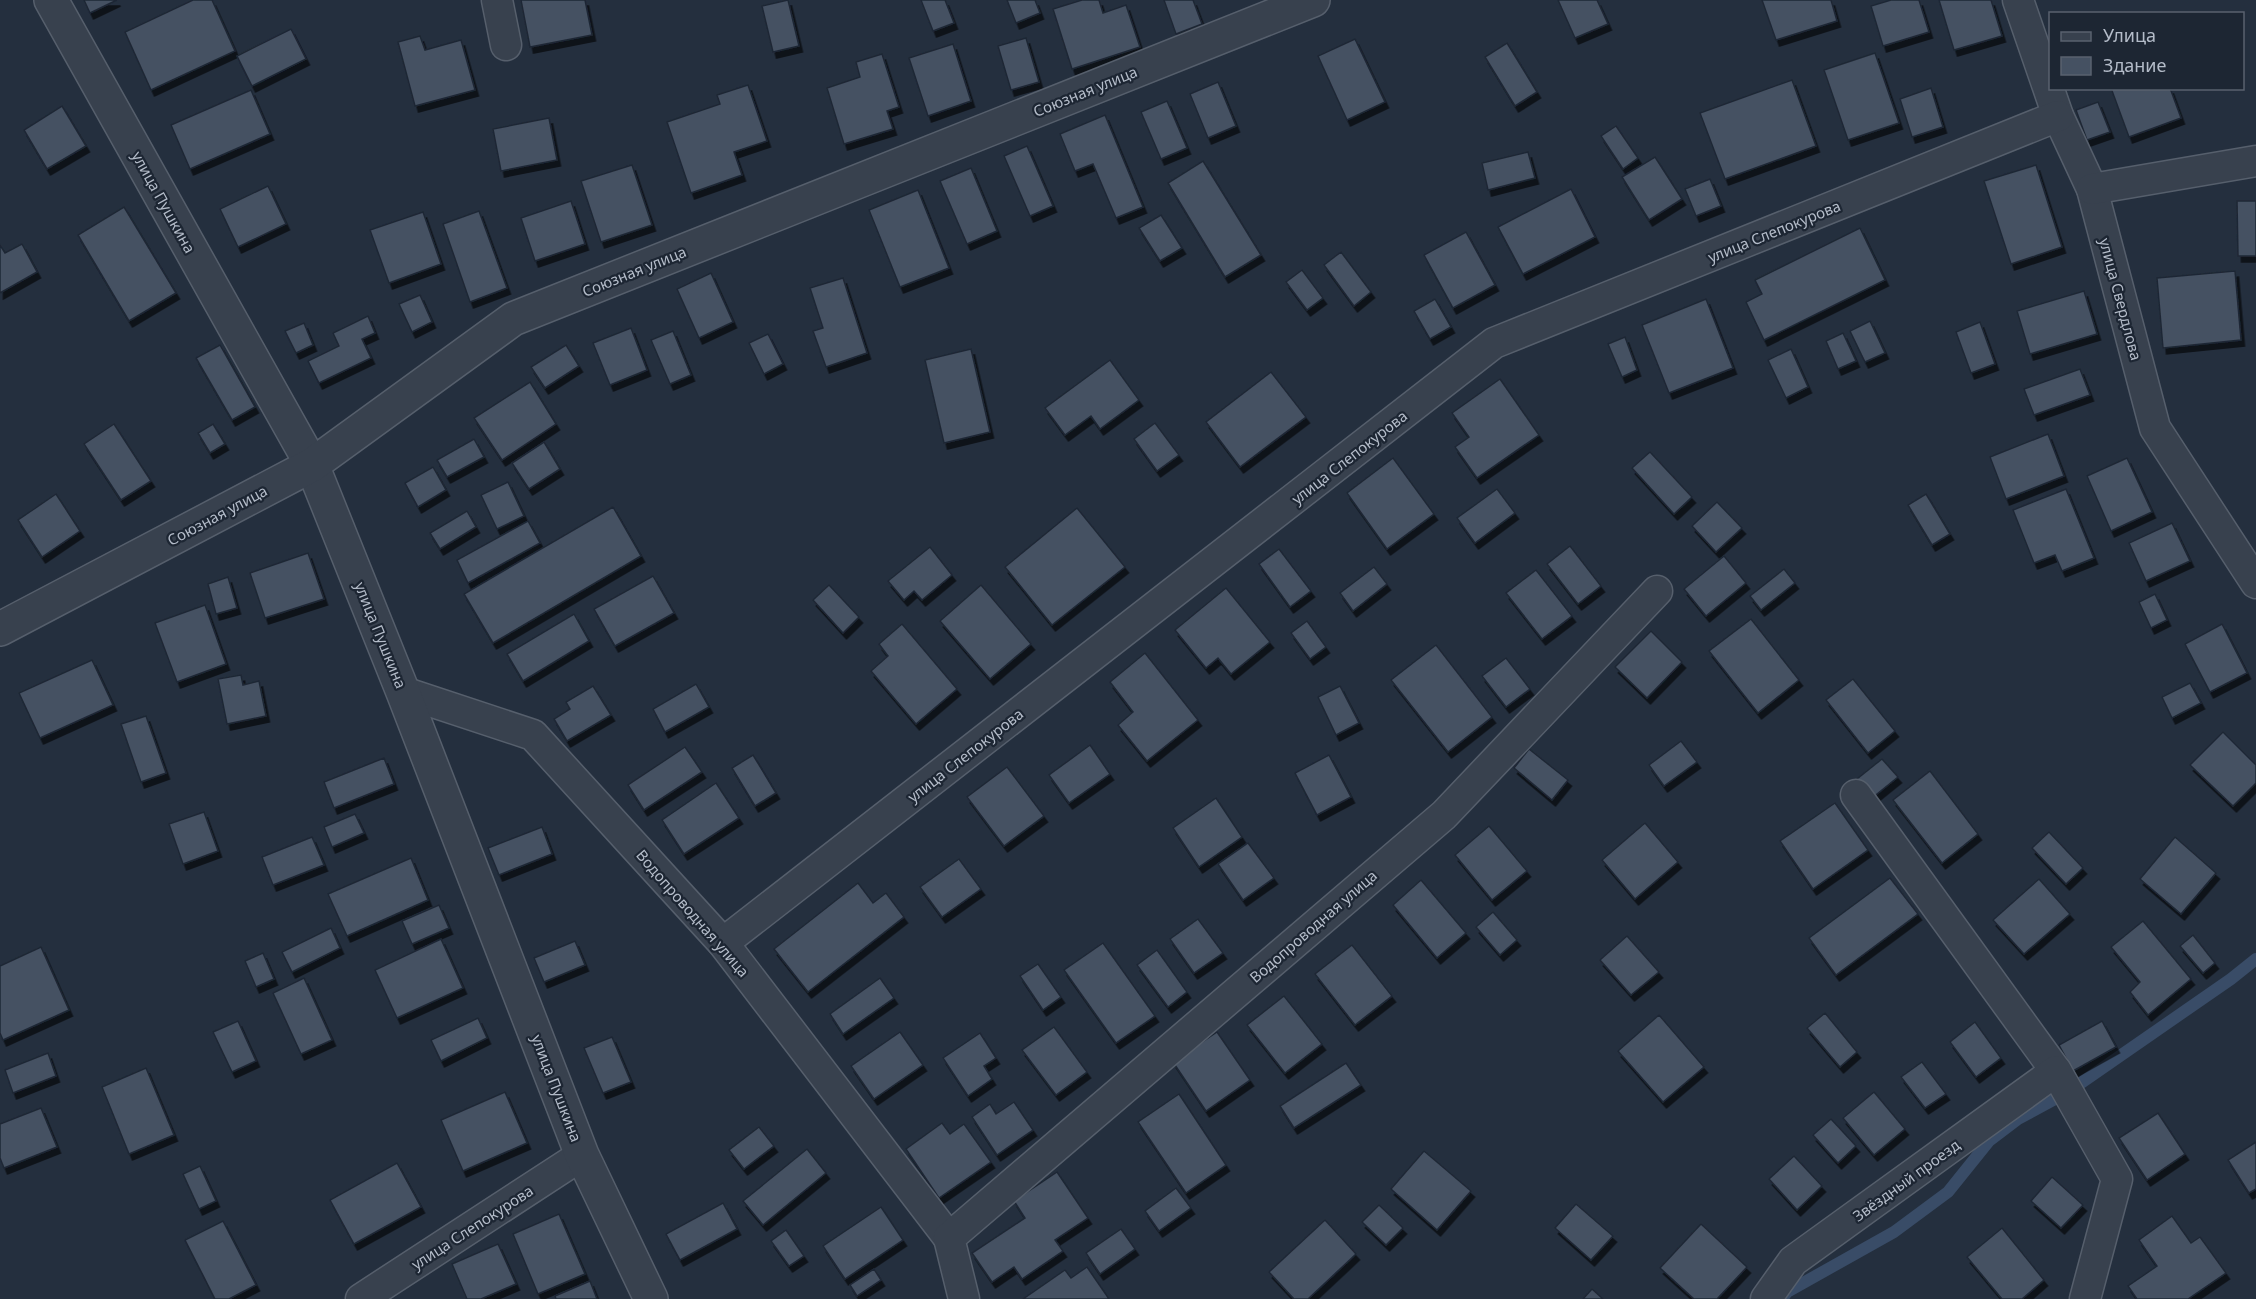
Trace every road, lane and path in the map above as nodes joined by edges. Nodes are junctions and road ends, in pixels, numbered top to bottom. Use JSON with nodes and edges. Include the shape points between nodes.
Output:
{"nodes":[{"id":1,"x":51,"y":0,"type":"edge"},
{"id":2,"x":497,"y":0,"type":"edge"},
{"id":3,"x":1313,"y":0,"type":"edge"},
{"id":4,"x":2018,"y":0,"type":"edge"},
{"id":5,"x":506,"y":45,"type":"dead end"},
{"id":6,"x":2049,"y":90,"type":"edge"},
{"id":7,"x":2049,"y":90,"type":"edge"},
{"id":8,"x":2058,"y":116,"type":"junction"},
{"id":9,"x":2256,"y":161,"type":"edge"},
{"id":10,"x":2092,"y":189,"type":"junction"},
{"id":11,"x":312,"y":465,"type":"junction"},
{"id":12,"x":2256,"y":583,"type":"edge"},
{"id":13,"x":1657,"y":591,"type":"dead end"},
{"id":14,"x":0,"y":629,"type":"edge"},
{"id":15,"x":403,"y":692,"type":"junction"},
{"id":16,"x":1856,"y":795,"type":"dead end"},
{"id":17,"x":723,"y":943,"type":"junction"},
{"id":18,"x":2056,"y":1071,"type":"junction"},
{"id":19,"x":582,"y":1155,"type":"junction"},
{"id":20,"x":949,"y":1238,"type":"junction"},
{"id":21,"x":361,"y":1299,"type":"edge"},
{"id":22,"x":651,"y":1299,"type":"edge"},
{"id":23,"x":964,"y":1299,"type":"edge"},
{"id":24,"x":1766,"y":1299,"type":"edge"},
{"id":25,"x":2085,"y":1299,"type":"edge"}],
"edges":[{"from":1,"to":11,"type":"street","name":"улица Пушкина"},
{"from":2,"to":5,"type":"street"},
{"from":3,"to":11,"type":"street","name":"Союзная улица","via":[[513,319]]},
{"from":4,"to":6,"type":"street","name":"улица Свердлова"},
{"from":7,"to":8,"type":"street","name":"улица Свердлова"},
{"from":8,"to":10,"type":"street","name":"улица Свердлова"},
{"from":8,"to":17,"type":"street","name":"улица Слепокурова","via":[[1494,343]]},
{"from":9,"to":10,"type":"street"},
{"from":10,"to":12,"type":"street","name":"улица Свердлова","via":[[2155,428]]},
{"from":11,"to":14,"type":"street","name":"Союзная улица"},
{"from":11,"to":15,"type":"street","name":"улица Пушкина"},
{"from":13,"to":20,"type":"street","name":"Водопроводная улица","via":[[1444,815]]},
{"from":15,"to":17,"type":"street","name":"Водопроводная улица","via":[[533,735]]},
{"from":15,"to":19,"type":"street","name":"улица Пушкина"},
{"from":16,"to":18,"type":"street"},
{"from":17,"to":20,"type":"street","name":"Водопроводная улица"},
{"from":18,"to":24,"type":"street","name":"Звёздный проезд","via":[[1793,1261]]},
{"from":18,"to":25,"type":"street","via":[[2117,1179]]},
{"from":19,"to":21,"type":"street","name":"улица Слепокурова"},
{"from":19,"to":22,"type":"street","name":"улица Пушкина"},
{"from":20,"to":23,"type":"street","name":"Водопроводная улица"}]}
